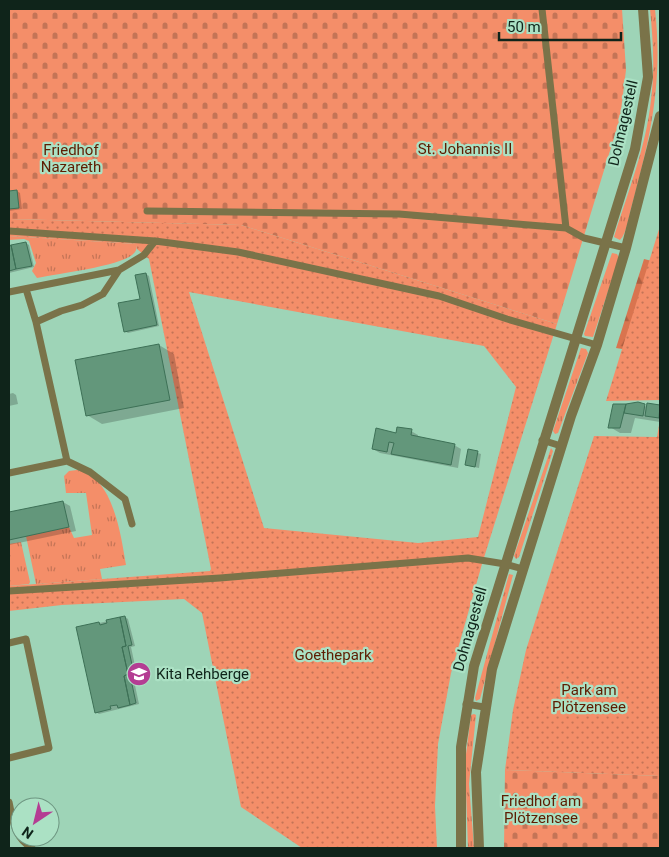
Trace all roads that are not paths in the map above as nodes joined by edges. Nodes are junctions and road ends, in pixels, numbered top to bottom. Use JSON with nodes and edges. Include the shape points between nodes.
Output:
{"nodes":[{"id":1,"x":542,"y":9,"type":"edge"},
{"id":2,"x":643,"y":9,"type":"edge"},
{"id":3,"x":660,"y":116,"type":"edge"},
{"id":4,"x":147,"y":211,"type":"dead end"},
{"id":5,"x":566,"y":228,"type":"junction"},
{"id":6,"x":9,"y":231,"type":"edge"},
{"id":7,"x":156,"y":241,"type":"junction"},
{"id":8,"x":606,"y":242,"type":"junction"},
{"id":9,"x":626,"y":248,"type":"junction"},
{"id":10,"x":119,"y":270,"type":"junction"},
{"id":11,"x":26,"y":289,"type":"junction"},
{"id":12,"x":9,"y":292,"type":"edge"},
{"id":13,"x":36,"y":322,"type":"junction"},
{"id":14,"x":575,"y":339,"type":"junction"},
{"id":15,"x":597,"y":345,"type":"junction"},
{"id":16,"x":542,"y":440,"type":"junction"},
{"id":17,"x":561,"y":446,"type":"junction"},
{"id":18,"x":66,"y":461,"type":"junction"},
{"id":19,"x":9,"y":473,"type":"edge"},
{"id":20,"x":132,"y":524,"type":"dead end"},
{"id":21,"x":505,"y":564,"type":"junction"},
{"id":22,"x":522,"y":569,"type":"junction"},
{"id":23,"x":9,"y":591,"type":"edge"},
{"id":24,"x":9,"y":643,"type":"edge"},
{"id":25,"x":466,"y":704,"type":"junction"},
{"id":26,"x":484,"y":707,"type":"junction"},
{"id":27,"x":9,"y":758,"type":"edge"},
{"id":28,"x":9,"y":802,"type":"edge"},
{"id":29,"x":32,"y":848,"type":"edge"},
{"id":30,"x":460,"y":848,"type":"edge"},
{"id":31,"x":479,"y":848,"type":"edge"}],
"edges":[{"from":1,"to":5,"type":"lane"},
{"from":2,"to":8,"type":"street","name":"Dohnagestell","via":[[648,77],[643,113]]},
{"from":3,"to":9,"type":"street"},
{"from":4,"to":5,"type":"lane","via":[[399,214]]},
{"from":5,"to":8,"type":"lane","via":[[584,238]]},
{"from":6,"to":7,"type":"lane"},
{"from":7,"to":10,"type":"lane","via":[[144,255]]},
{"from":7,"to":14,"type":"lane","via":[[238,252],[430,294]]},
{"from":8,"to":9,"type":"lane"},
{"from":8,"to":14,"type":"street","name":"Dohnagestell"},
{"from":9,"to":15,"type":"street"},
{"from":10,"to":11,"type":"lane"},
{"from":10,"to":13,"type":"lane","via":[[103,294]]},
{"from":11,"to":12,"type":"lane"},
{"from":11,"to":13,"type":"lane"},
{"from":13,"to":18,"type":"lane"},
{"from":14,"to":15,"type":"lane"},
{"from":14,"to":16,"type":"street","name":"Dohnagestell"},
{"from":15,"to":17,"type":"street"},
{"from":16,"to":17,"type":"lane"},
{"from":16,"to":21,"type":"street","name":"Dohnagestell"},
{"from":17,"to":22,"type":"street"},
{"from":18,"to":19,"type":"lane"},
{"from":18,"to":20,"type":"lane","via":[[90,472],[125,499]]},
{"from":21,"to":22,"type":"lane"},
{"from":21,"to":23,"type":"lane","via":[[468,558]]},
{"from":21,"to":25,"type":"street","name":"Dohnagestell","via":[[481,638]]},
{"from":22,"to":26,"type":"street"},
{"from":24,"to":27,"type":"lane","via":[[26,639],[49,748]]},
{"from":25,"to":26,"type":"lane"},
{"from":25,"to":30,"type":"street","name":"Dohnagestell","via":[[461,747]]},
{"from":26,"to":31,"type":"street","via":[[476,772]]},
{"from":28,"to":29,"type":"lane","via":[[15,831]]}]}
